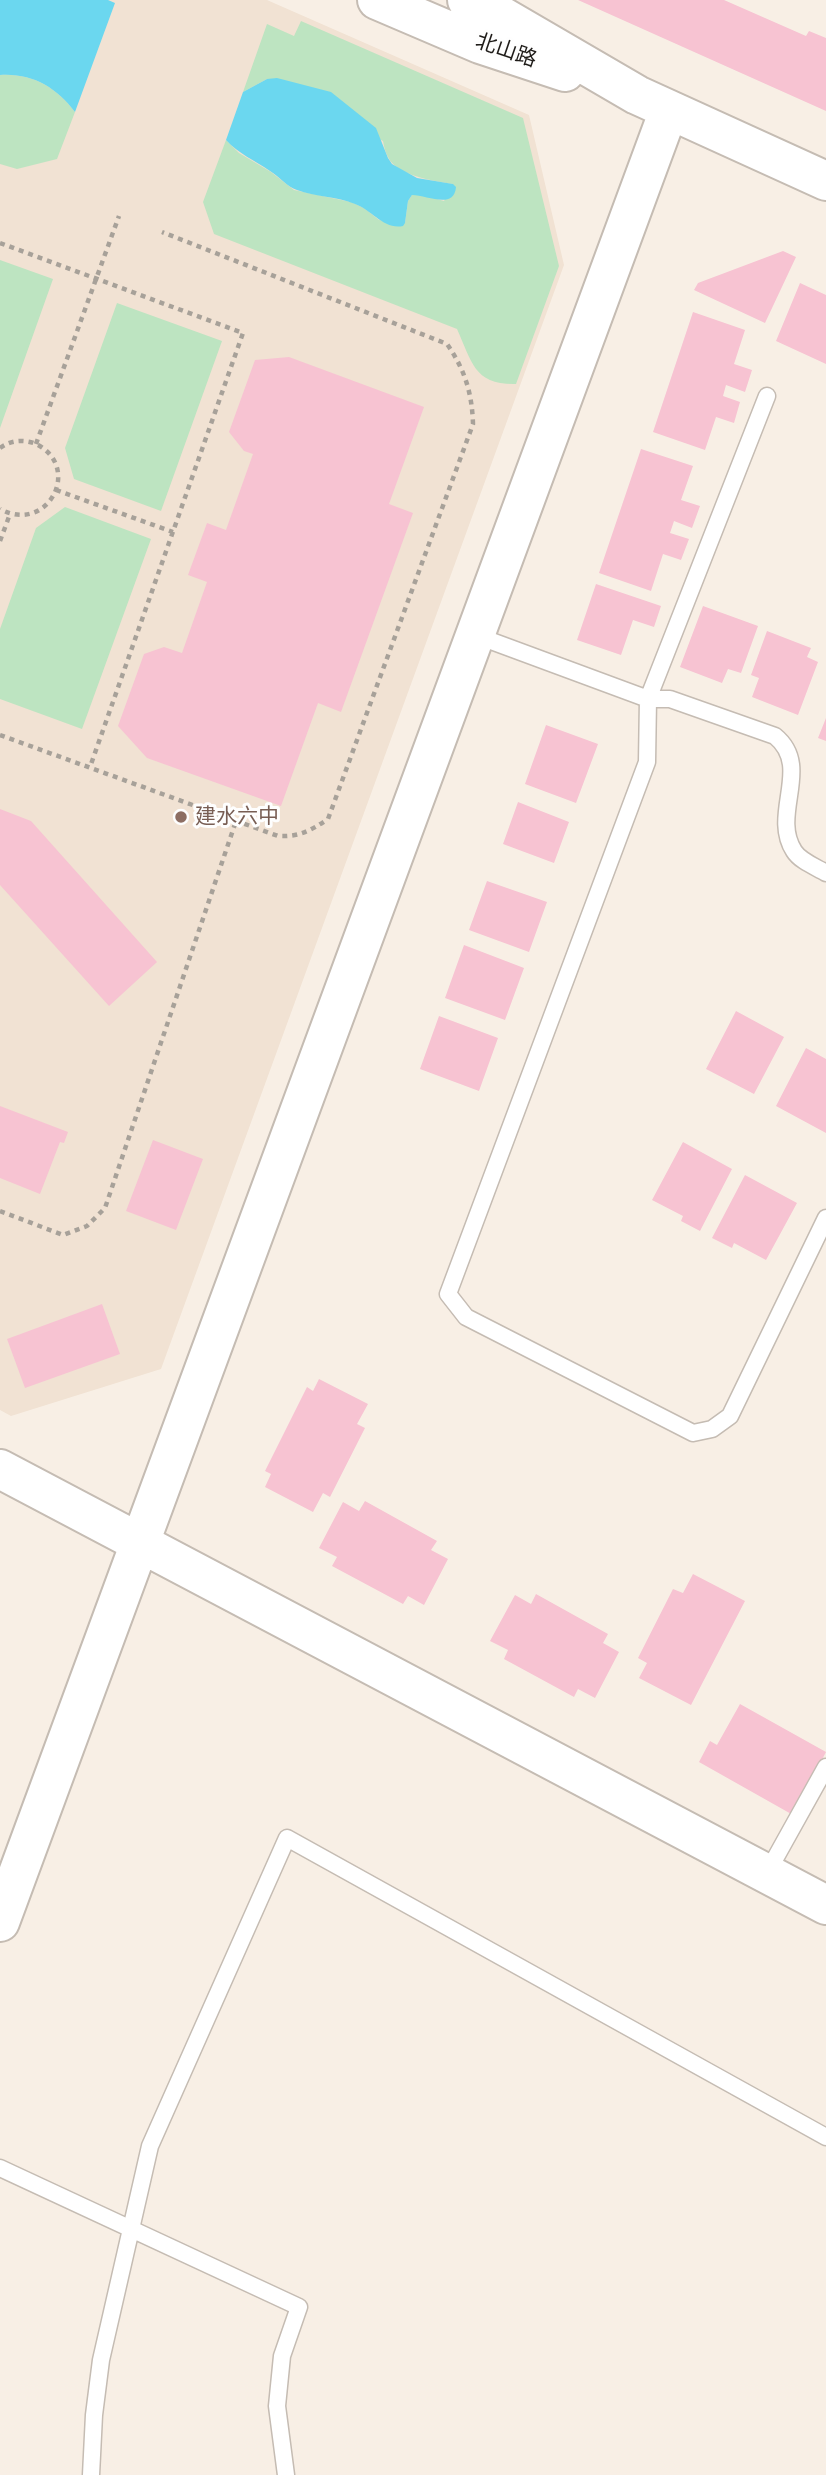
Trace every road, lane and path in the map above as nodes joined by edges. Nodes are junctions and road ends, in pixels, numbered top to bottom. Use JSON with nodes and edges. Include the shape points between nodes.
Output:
{"nodes":[{"id":1,"x":377,"y":0,"type":"edge"},
{"id":2,"x":467,"y":0,"type":"edge"},
{"id":3,"x":653,"y":102,"type":"junction"},
{"id":4,"x":826,"y":181,"type":"edge"},
{"id":5,"x":119,"y":216,"type":"dead end"},
{"id":6,"x":162,"y":232,"type":"dead end"},
{"id":7,"x":0,"y":243,"type":"edge"},
{"id":8,"x":96,"y":278,"type":"junction"},
{"id":9,"x":767,"y":396,"type":"dead end"},
{"id":10,"x":36,"y":444,"type":"junction"},
{"id":11,"x":0,"y":448,"type":"edge"},
{"id":12,"x":56,"y":490,"type":"junction"},
{"id":13,"x":0,"y":509,"type":"edge"},
{"id":14,"x":10,"y":514,"type":"junction"},
{"id":15,"x":173,"y":532,"type":"junction"},
{"id":16,"x":0,"y":541,"type":"edge"},
{"id":17,"x":475,"y":635,"type":"junction"},
{"id":18,"x":648,"y":699,"type":"junction"},
{"id":19,"x":0,"y":734,"type":"edge"},
{"id":20,"x":90,"y":767,"type":"junction"},
{"id":21,"x":236,"y":821,"type":"junction"},
{"id":22,"x":826,"y":873,"type":"edge"},
{"id":23,"x":0,"y":1211,"type":"edge"},
{"id":24,"x":826,"y":1218,"type":"edge"},
{"id":25,"x":0,"y":1469,"type":"edge"},
{"id":26,"x":140,"y":1543,"type":"junction"},
{"id":27,"x":826,"y":1767,"type":"edge"},
{"id":28,"x":767,"y":1873,"type":"junction"},
{"id":29,"x":826,"y":1905,"type":"edge"},
{"id":30,"x":0,"y":1922,"type":"edge"},
{"id":31,"x":826,"y":2137,"type":"edge"},
{"id":32,"x":0,"y":2168,"type":"edge"},
{"id":33,"x":130,"y":2229,"type":"junction"},
{"id":34,"x":91,"y":2475,"type":"edge"},
{"id":35,"x":286,"y":2475,"type":"edge"}],
"edges":[{"from":1,"to":3,"type":"street","name":"北山路","via":[[480,44]]},
{"from":2,"to":3,"type":"street","name":"北山路"},
{"from":3,"to":4,"type":"street","name":"北山路"},
{"from":3,"to":17,"type":"street"},
{"from":5,"to":8,"type":"path"},
{"from":6,"to":21,"type":"path","via":[[447,344],[459,360],[472,401],[473,424],[328,819],[307,833],[292,836],[278,836]]},
{"from":7,"to":8,"type":"path"},
{"from":8,"to":10,"type":"path"},
{"from":8,"to":15,"type":"path","via":[[243,333]]},
{"from":9,"to":18,"type":"lane"},
{"from":10,"to":11,"type":"path","via":[[17,440]]},
{"from":10,"to":12,"type":"path","via":[[55,462]]},
{"from":12,"to":14,"type":"path","via":[[45,508],[30,515]]},
{"from":12,"to":15,"type":"path"},
{"from":13,"to":14,"type":"path"},
{"from":14,"to":16,"type":"path"},
{"from":15,"to":20,"type":"path"},
{"from":17,"to":18,"type":"lane"},
{"from":17,"to":26,"type":"street"},
{"from":18,"to":22,"type":"lane","via":[[670,699],[782,742],[793,766],[786,834],[800,858]]},
{"from":18,"to":24,"type":"lane","via":[[647,762],[448,1294],[466,1317],[693,1433],[712,1429],[730,1416]]},
{"from":19,"to":20,"type":"path"},
{"from":20,"to":21,"type":"path"},
{"from":21,"to":23,"type":"path","via":[[105,1208],[87,1226],[63,1235]]},
{"from":25,"to":26,"type":"street"},
{"from":26,"to":28,"type":"street"},
{"from":26,"to":30,"type":"street"},
{"from":27,"to":28,"type":"lane"},
{"from":28,"to":29,"type":"street"},
{"from":31,"to":33,"type":"lane","via":[[287,1838],[150,2146]]},
{"from":32,"to":33,"type":"lane"},
{"from":33,"to":34,"type":"lane","via":[[101,2360]]},
{"from":33,"to":35,"type":"lane","via":[[299,2307],[282,2356],[277,2406]]}]}
